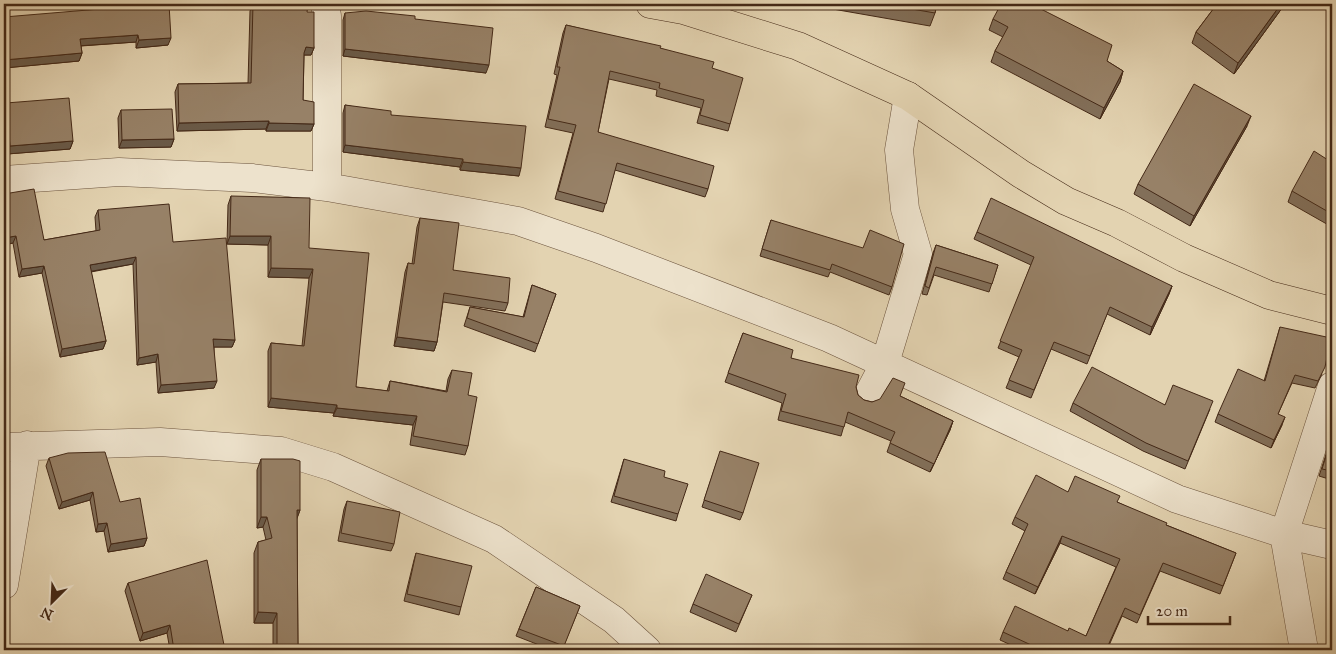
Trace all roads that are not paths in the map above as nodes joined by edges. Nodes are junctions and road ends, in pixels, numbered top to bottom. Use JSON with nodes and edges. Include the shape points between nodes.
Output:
{"nodes":[{"id":1,"x":325,"y":4,"type":"edge"},
{"id":2,"x":650,"y":4,"type":"edge"},
{"id":3,"x":683,"y":7,"type":"edge"},
{"id":4,"x":908,"y":96,"type":"junction"},
{"id":5,"x":4,"y":180,"type":"edge"},
{"id":6,"x":326,"y":187,"type":"junction"},
{"id":7,"x":1332,"y":310,"type":"edge"},
{"id":8,"x":885,"y":363,"type":"junction"},
{"id":9,"x":1332,"y":386,"type":"edge"},
{"id":10,"x":868,"y":394,"type":"dead end"},
{"id":11,"x":15,"y":446,"type":"edge"},
{"id":12,"x":1284,"y":534,"type":"junction"},
{"id":13,"x":1332,"y":545,"type":"edge"},
{"id":14,"x":4,"y":585,"type":"edge"},
{"id":15,"x":647,"y":650,"type":"edge"},
{"id":16,"x":1304,"y":650,"type":"edge"}],
"edges":[{"from":1,"to":6,"type":"street"},
{"from":2,"to":3,"type":"main road"},
{"from":3,"to":4,"type":"main road","via":[[798,46]]},
{"from":4,"to":7,"type":"main road","via":[[1066,201],[1269,295]]},
{"from":4,"to":8,"type":"street","via":[[899,150],[905,209],[918,254]]},
{"from":5,"to":6,"type":"street","via":[[119,172],[252,178]]},
{"from":6,"to":8,"type":"street","via":[[518,222],[829,338]]},
{"from":8,"to":10,"type":"street"},
{"from":8,"to":12,"type":"street","via":[[1177,499]]},
{"from":9,"to":12,"type":"street"},
{"from":11,"to":14,"type":"street"},
{"from":11,"to":15,"type":"street","via":[[160,442],[281,451],[333,467],[494,539],[614,620]]},
{"from":12,"to":13,"type":"street"},
{"from":12,"to":16,"type":"street"}]}
